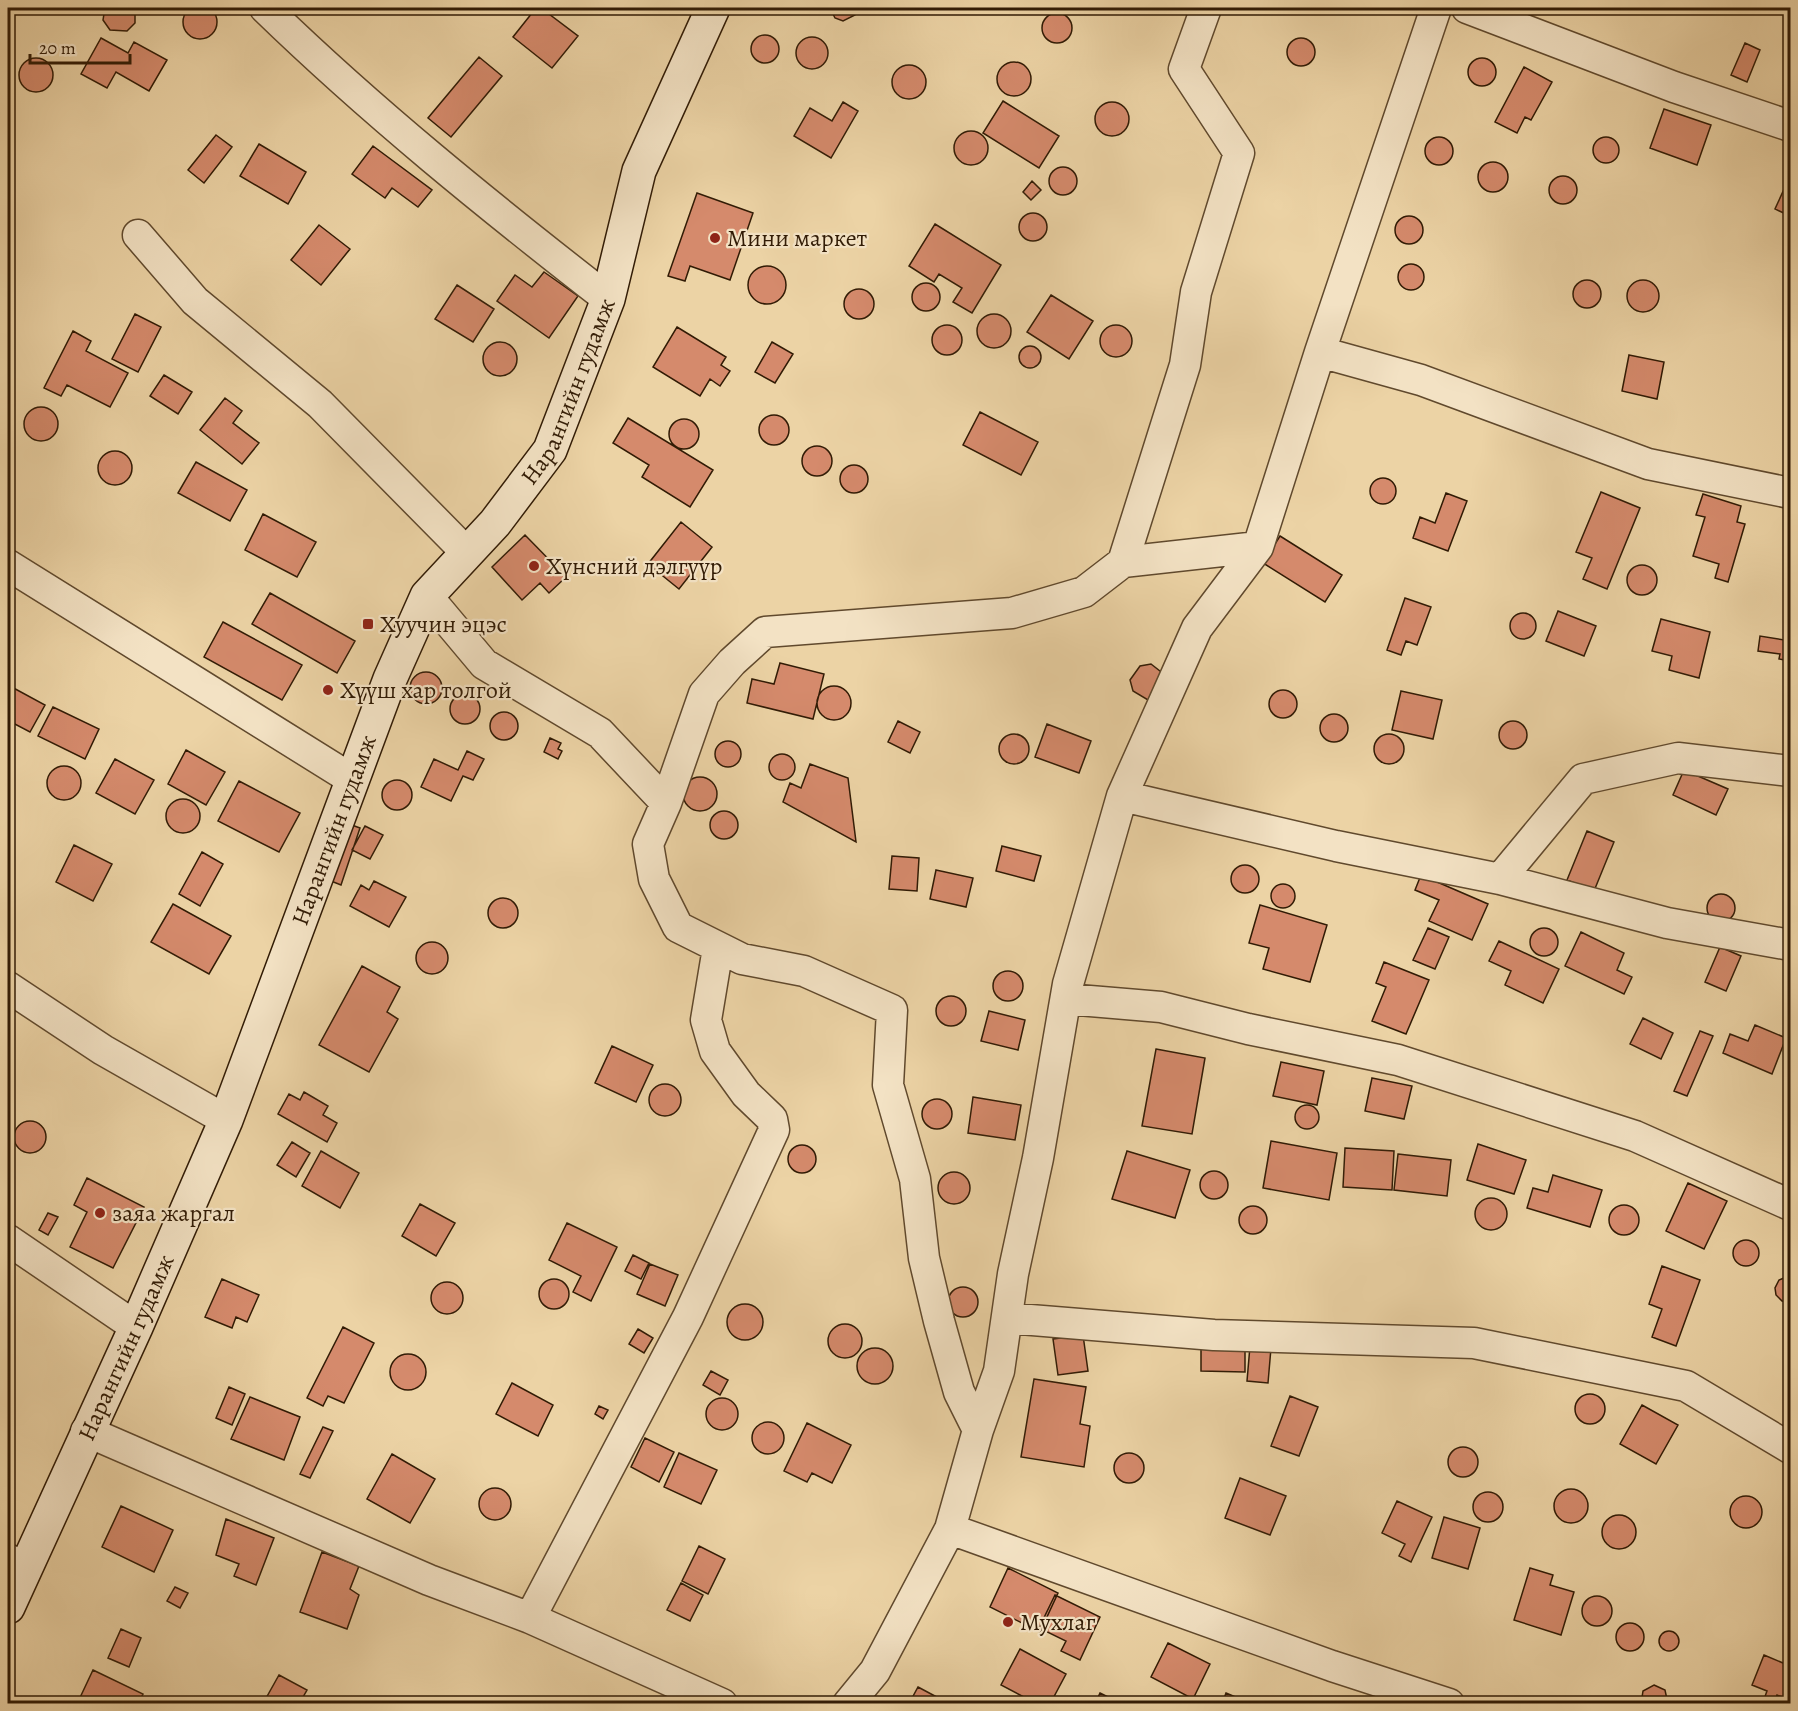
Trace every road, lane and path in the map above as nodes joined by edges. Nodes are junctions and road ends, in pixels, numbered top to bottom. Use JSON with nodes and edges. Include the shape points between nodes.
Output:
{"nodes":[{"id":1,"x":265,"y":8,"type":"edge"},
{"id":2,"x":713,"y":8,"type":"edge"},
{"id":3,"x":1206,"y":8,"type":"edge"},
{"id":4,"x":1436,"y":8,"type":"edge"},
{"id":5,"x":1467,"y":8,"type":"edge"},
{"id":6,"x":1791,"y":126,"type":"edge"},
{"id":7,"x":138,"y":235,"type":"dead end"},
{"id":8,"x":608,"y":298,"type":"junction"},
{"id":9,"x":1320,"y":352,"type":"junction"},
{"id":10,"x":1791,"y":493,"type":"edge"},
{"id":11,"x":1258,"y":547,"type":"junction"},
{"id":12,"x":467,"y":553,"type":"junction"},
{"id":13,"x":1124,"y":562,"type":"junction"},
{"id":14,"x":8,"y":565,"type":"edge"},
{"id":15,"x":427,"y":596,"type":"junction"},
{"id":16,"x":1791,"y":771,"type":"edge"},
{"id":17,"x":353,"y":780,"type":"junction"},
{"id":18,"x":1122,"y":796,"type":"junction"},
{"id":19,"x":666,"y":802,"type":"junction"},
{"id":20,"x":1500,"y":879,"type":"junction"},
{"id":21,"x":1791,"y":945,"type":"edge"},
{"id":22,"x":717,"y":948,"type":"junction"},
{"id":23,"x":8,"y":987,"type":"edge"},
{"id":24,"x":1066,"y":999,"type":"junction"},
{"id":25,"x":226,"y":1119,"type":"junction"},
{"id":26,"x":1791,"y":1205,"type":"edge"},
{"id":27,"x":8,"y":1240,"type":"edge"},
{"id":28,"x":1007,"y":1318,"type":"junction"},
{"id":29,"x":136,"y":1327,"type":"junction"},
{"id":30,"x":978,"y":1430,"type":"junction"},
{"id":31,"x":86,"y":1431,"type":"junction"},
{"id":32,"x":1791,"y":1448,"type":"edge"},
{"id":33,"x":950,"y":1529,"type":"junction"},
{"id":34,"x":16,"y":1566,"type":"edge"},
{"id":35,"x":8,"y":1607,"type":"edge"},
{"id":36,"x":530,"y":1618,"type":"junction"},
{"id":37,"x":722,"y":1704,"type":"edge"},
{"id":38,"x":848,"y":1704,"type":"edge"},
{"id":39,"x":1449,"y":1704,"type":"edge"}],
"edges":[{"from":1,"to":8,"type":"street","via":[[319,60],[523,232]]},
{"from":2,"to":8,"type":"main road","name":"Нарангийн гудамж","via":[[639,171]]},
{"from":3,"to":13,"type":"street","via":[[1184,69],[1239,153],[1196,292],[1185,365]]},
{"from":4,"to":9,"type":"street"},
{"from":5,"to":6,"type":"street","via":[[1674,87]]},
{"from":7,"to":12,"type":"street","via":[[195,301],[320,404]]},
{"from":8,"to":12,"type":"main road","name":"Нарангийн гудамж","via":[[550,450]]},
{"from":9,"to":10,"type":"street","via":[[1421,380],[1648,464]]},
{"from":9,"to":11,"type":"street"},
{"from":11,"to":13,"type":"street"},
{"from":11,"to":18,"type":"street","via":[[1197,628]]},
{"from":12,"to":15,"type":"main road","name":"Нарангийн гудамж"},
{"from":13,"to":19,"type":"street","via":[[1084,592],[1012,613],[765,632],[704,694]]},
{"from":14,"to":17,"type":"street"},
{"from":15,"to":17,"type":"main road","name":"Нарангийн гудамж","via":[[390,679]]},
{"from":15,"to":19,"type":"street","via":[[484,664],[600,733]]},
{"from":16,"to":20,"type":"street","via":[[1678,758],[1583,779]]},
{"from":17,"to":25,"type":"main road","name":"Нарангийн гудамж"},
{"from":18,"to":20,"type":"street"},
{"from":18,"to":24,"type":"street"},
{"from":19,"to":22,"type":"street","via":[[648,844],[654,879],[678,927]]},
{"from":20,"to":21,"type":"street","via":[[1666,923]]},
{"from":22,"to":30,"type":"street","via":[[742,959],[804,971],[892,1010],[888,1085],[915,1179],[924,1258],[939,1321],[959,1392]]},
{"from":22,"to":36,"type":"street","via":[[706,1020],[715,1051],[746,1094],[772,1119],[774,1130],[688,1317]]},
{"from":23,"to":25,"type":"street","via":[[103,1050]]},
{"from":24,"to":26,"type":"street","via":[[1161,1007],[1398,1060],[1635,1136]]},
{"from":24,"to":28,"type":"street"},
{"from":25,"to":29,"type":"main road","name":"Нарангийн гудамж"},
{"from":27,"to":29,"type":"street"},
{"from":28,"to":30,"type":"street","via":[[999,1371]]},
{"from":28,"to":32,"type":"street","via":[[1214,1335],[1474,1343],[1686,1386]]},
{"from":29,"to":31,"type":"main road","name":"Нарангийн гудамж"},
{"from":30,"to":33,"type":"street"},
{"from":31,"to":34,"type":"main road","name":"Нарангийн гудамж"},
{"from":31,"to":36,"type":"street","via":[[429,1580]]},
{"from":33,"to":38,"type":"street","via":[[875,1671]]},
{"from":33,"to":39,"type":"street"},
{"from":34,"to":35,"type":"main road","name":"Нарангийн гудамж"},
{"from":36,"to":37,"type":"street"}]}
